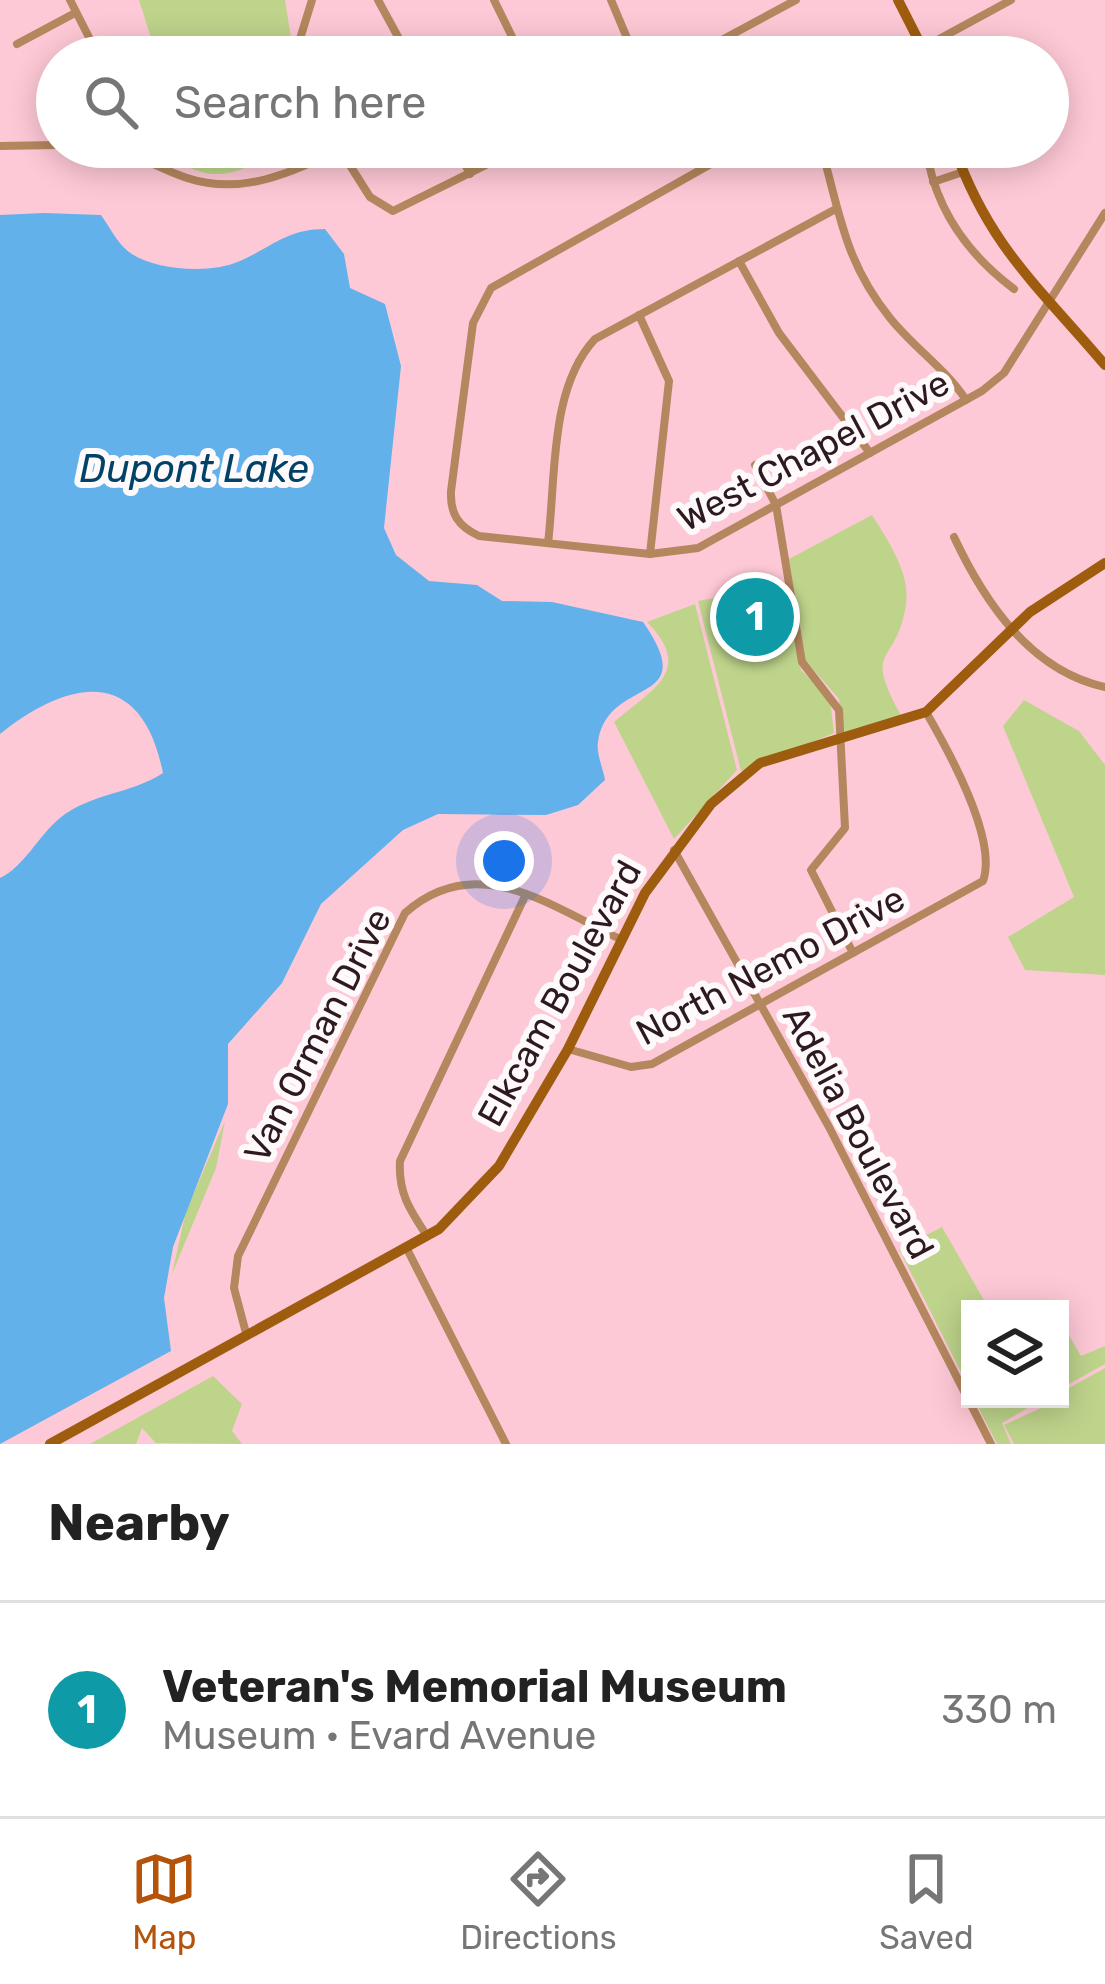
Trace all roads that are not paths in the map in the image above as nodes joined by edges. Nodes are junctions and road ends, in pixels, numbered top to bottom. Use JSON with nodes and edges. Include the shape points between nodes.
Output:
{"nodes":[{"id":1,"x":70,"y":0,"type":"edge"},
{"id":2,"x":312,"y":0,"type":"edge"},
{"id":3,"x":378,"y":0,"type":"edge"},
{"id":4,"x":494,"y":0,"type":"edge"},
{"id":5,"x":610,"y":0,"type":"edge"},
{"id":6,"x":796,"y":0,"type":"edge"},
{"id":7,"x":898,"y":0,"type":"edge"},
{"id":8,"x":1011,"y":0,"type":"edge"},
{"id":9,"x":75,"y":13,"type":"junction"},
{"id":10,"x":88,"y":36,"type":"edge"},
{"id":11,"x":301,"y":36,"type":"edge"},
{"id":12,"x":398,"y":36,"type":"edge"},
{"id":13,"x":512,"y":36,"type":"edge"},
{"id":14,"x":626,"y":36,"type":"edge"},
{"id":15,"x":729,"y":36,"type":"edge"},
{"id":16,"x":917,"y":36,"type":"edge"},
{"id":17,"x":952,"y":36,"type":"edge"},
{"id":18,"x":17,"y":44,"type":"dead end"},
{"id":19,"x":36,"y":145,"type":"edge"},
{"id":20,"x":0,"y":146,"type":"edge"},
{"id":21,"x":162,"y":168,"type":"edge"},
{"id":22,"x":297,"y":168,"type":"edge"},
{"id":23,"x":352,"y":168,"type":"edge"},
{"id":24,"x":467,"y":168,"type":"edge"},
{"id":25,"x":482,"y":168,"type":"edge"},
{"id":26,"x":704,"y":168,"type":"edge"},
{"id":27,"x":825,"y":168,"type":"edge"},
{"id":28,"x":930,"y":168,"type":"edge"},
{"id":29,"x":962,"y":168,"type":"edge"},
{"id":30,"x":963,"y":172,"type":"junction"},
{"id":31,"x":470,"y":174,"type":"junction"},
{"id":32,"x":933,"y":182,"type":"junction"},
{"id":33,"x":834,"y":209,"type":"junction"},
{"id":34,"x":1105,"y":213,"type":"edge"},
{"id":35,"x":739,"y":261,"type":"junction"},
{"id":36,"x":1014,"y":289,"type":"dead end"},
{"id":37,"x":1048,"y":304,"type":"junction"},
{"id":38,"x":639,"y":315,"type":"junction"},
{"id":39,"x":1105,"y":365,"type":"edge"},
{"id":40,"x":966,"y":400,"type":"junction"},
{"id":41,"x":870,"y":453,"type":"junction"},
{"id":42,"x":755,"y":465,"type":"dead end"},
{"id":43,"x":776,"y":505,"type":"junction"},
{"id":44,"x":954,"y":537,"type":"dead end"},
{"id":45,"x":548,"y":543,"type":"junction"},
{"id":46,"x":650,"y":554,"type":"junction"},
{"id":47,"x":1105,"y":563,"type":"edge"},
{"id":48,"x":1015,"y":628,"type":"junction"},
{"id":49,"x":1105,"y":687,"type":"edge"},
{"id":50,"x":926,"y":712,"type":"junction"},
{"id":51,"x":837,"y":739,"type":"junction"},
{"id":52,"x":674,"y":848,"type":"junction"},
{"id":53,"x":526,"y":894,"type":"junction"},
{"id":54,"x":620,"y":939,"type":"junction"},
{"id":55,"x":853,"y":953,"type":"junction"},
{"id":56,"x":760,"y":1005,"type":"junction"},
{"id":57,"x":568,"y":1049,"type":"junction"},
{"id":58,"x":428,"y":1236,"type":"junction"},
{"id":59,"x":406,"y":1249,"type":"junction"},
{"id":60,"x":246,"y":1333,"type":"junction"},
{"id":61,"x":50,"y":1444,"type":"edge"},
{"id":62,"x":506,"y":1444,"type":"edge"},
{"id":63,"x":991,"y":1444,"type":"edge"}],
"edges":[{"from":1,"to":9,"type":"street"},
{"from":2,"to":11,"type":"street"},
{"from":3,"to":12,"type":"street"},
{"from":4,"to":13,"type":"street"},
{"from":5,"to":14,"type":"street"},
{"from":6,"to":15,"type":"street"},
{"from":7,"to":16,"type":"street"},
{"from":8,"to":17,"type":"street"},
{"from":9,"to":10,"type":"street"},
{"from":9,"to":18,"type":"street"},
{"from":19,"to":20,"type":"street"},
{"from":21,"to":22,"type":"street","via":[[225,185]]},
{"from":23,"to":31,"type":"street","via":[[370,196],[393,211]]},
{"from":24,"to":31,"type":"street"},
{"from":25,"to":31,"type":"street"},
{"from":26,"to":45,"type":"street","name":"West Chapel Drive","via":[[491,288],[473,322],[451,491],[457,521],[479,536]]},
{"from":27,"to":33,"type":"street"},
{"from":28,"to":32,"type":"street"},
{"from":29,"to":30,"type":"street"},
{"from":30,"to":32,"type":"street"},
{"from":30,"to":37,"type":"street","via":[[1001,248]]},
{"from":32,"to":36,"type":"street","via":[[958,234]]},
{"from":33,"to":35,"type":"street"},
{"from":33,"to":40,"type":"street","via":[[861,276],[889,317]]},
{"from":34,"to":37,"type":"street","name":"West Chapel Drive"},
{"from":35,"to":38,"type":"street"},
{"from":35,"to":41,"type":"street","via":[[779,334]]},
{"from":37,"to":39,"type":"street"},
{"from":37,"to":40,"type":"street","name":"West Chapel Drive","via":[[1014,364]]},
{"from":38,"to":45,"type":"street","via":[[595,339],[571,371]]},
{"from":38,"to":46,"type":"street","via":[[669,381]]},
{"from":40,"to":41,"type":"street","name":"West Chapel Drive"},
{"from":41,"to":43,"type":"street","name":"West Chapel Drive"},
{"from":42,"to":43,"type":"street"},
{"from":43,"to":46,"type":"street","name":"West Chapel Drive","via":[[698,548]]},
{"from":43,"to":51,"type":"street","via":[[802,662],[835,700]]},
{"from":44,"to":48,"type":"street","via":[[978,587]]},
{"from":45,"to":46,"type":"street","name":"West Chapel Drive"},
{"from":47,"to":48,"type":"street","name":"Elkcam Boulevard"},
{"from":48,"to":49,"type":"street","via":[[1051,668]]},
{"from":48,"to":50,"type":"street","name":"Elkcam Boulevard"},
{"from":50,"to":51,"type":"street","name":"Elkcam Boulevard"},
{"from":50,"to":55,"type":"street","name":"North Nemo Drive","via":[[967,792],[986,873],[974,888]]},
{"from":51,"to":52,"type":"street","name":"Elkcam Boulevard","via":[[760,763]]},
{"from":51,"to":55,"type":"street","via":[[845,828],[812,870]]},
{"from":52,"to":54,"type":"street","name":"Elkcam Boulevard"},
{"from":52,"to":56,"type":"street","name":"Adelia Boulevard"},
{"from":53,"to":54,"type":"street","name":"Van Orman Drive"},
{"from":53,"to":58,"type":"street","via":[[400,1161],[398,1184]]},
{"from":53,"to":60,"type":"street","name":"Van Orman Drive","via":[[460,883],[420,900],[393,930],[238,1256],[234,1288]]},
{"from":54,"to":57,"type":"street","name":"Elkcam Boulevard"},
{"from":55,"to":56,"type":"street","name":"North Nemo Drive"},
{"from":56,"to":57,"type":"street","name":"North Nemo Drive","via":[[652,1064],[631,1067]]},
{"from":56,"to":63,"type":"street","name":"Adelia Boulevard"},
{"from":57,"to":58,"type":"street","name":"Elkcam Boulevard","via":[[499,1166]]},
{"from":58,"to":59,"type":"street","name":"Elkcam Boulevard"},
{"from":59,"to":60,"type":"street","name":"Elkcam Boulevard"},
{"from":59,"to":62,"type":"street"},
{"from":60,"to":61,"type":"street","name":"Elkcam Boulevard"}]}
